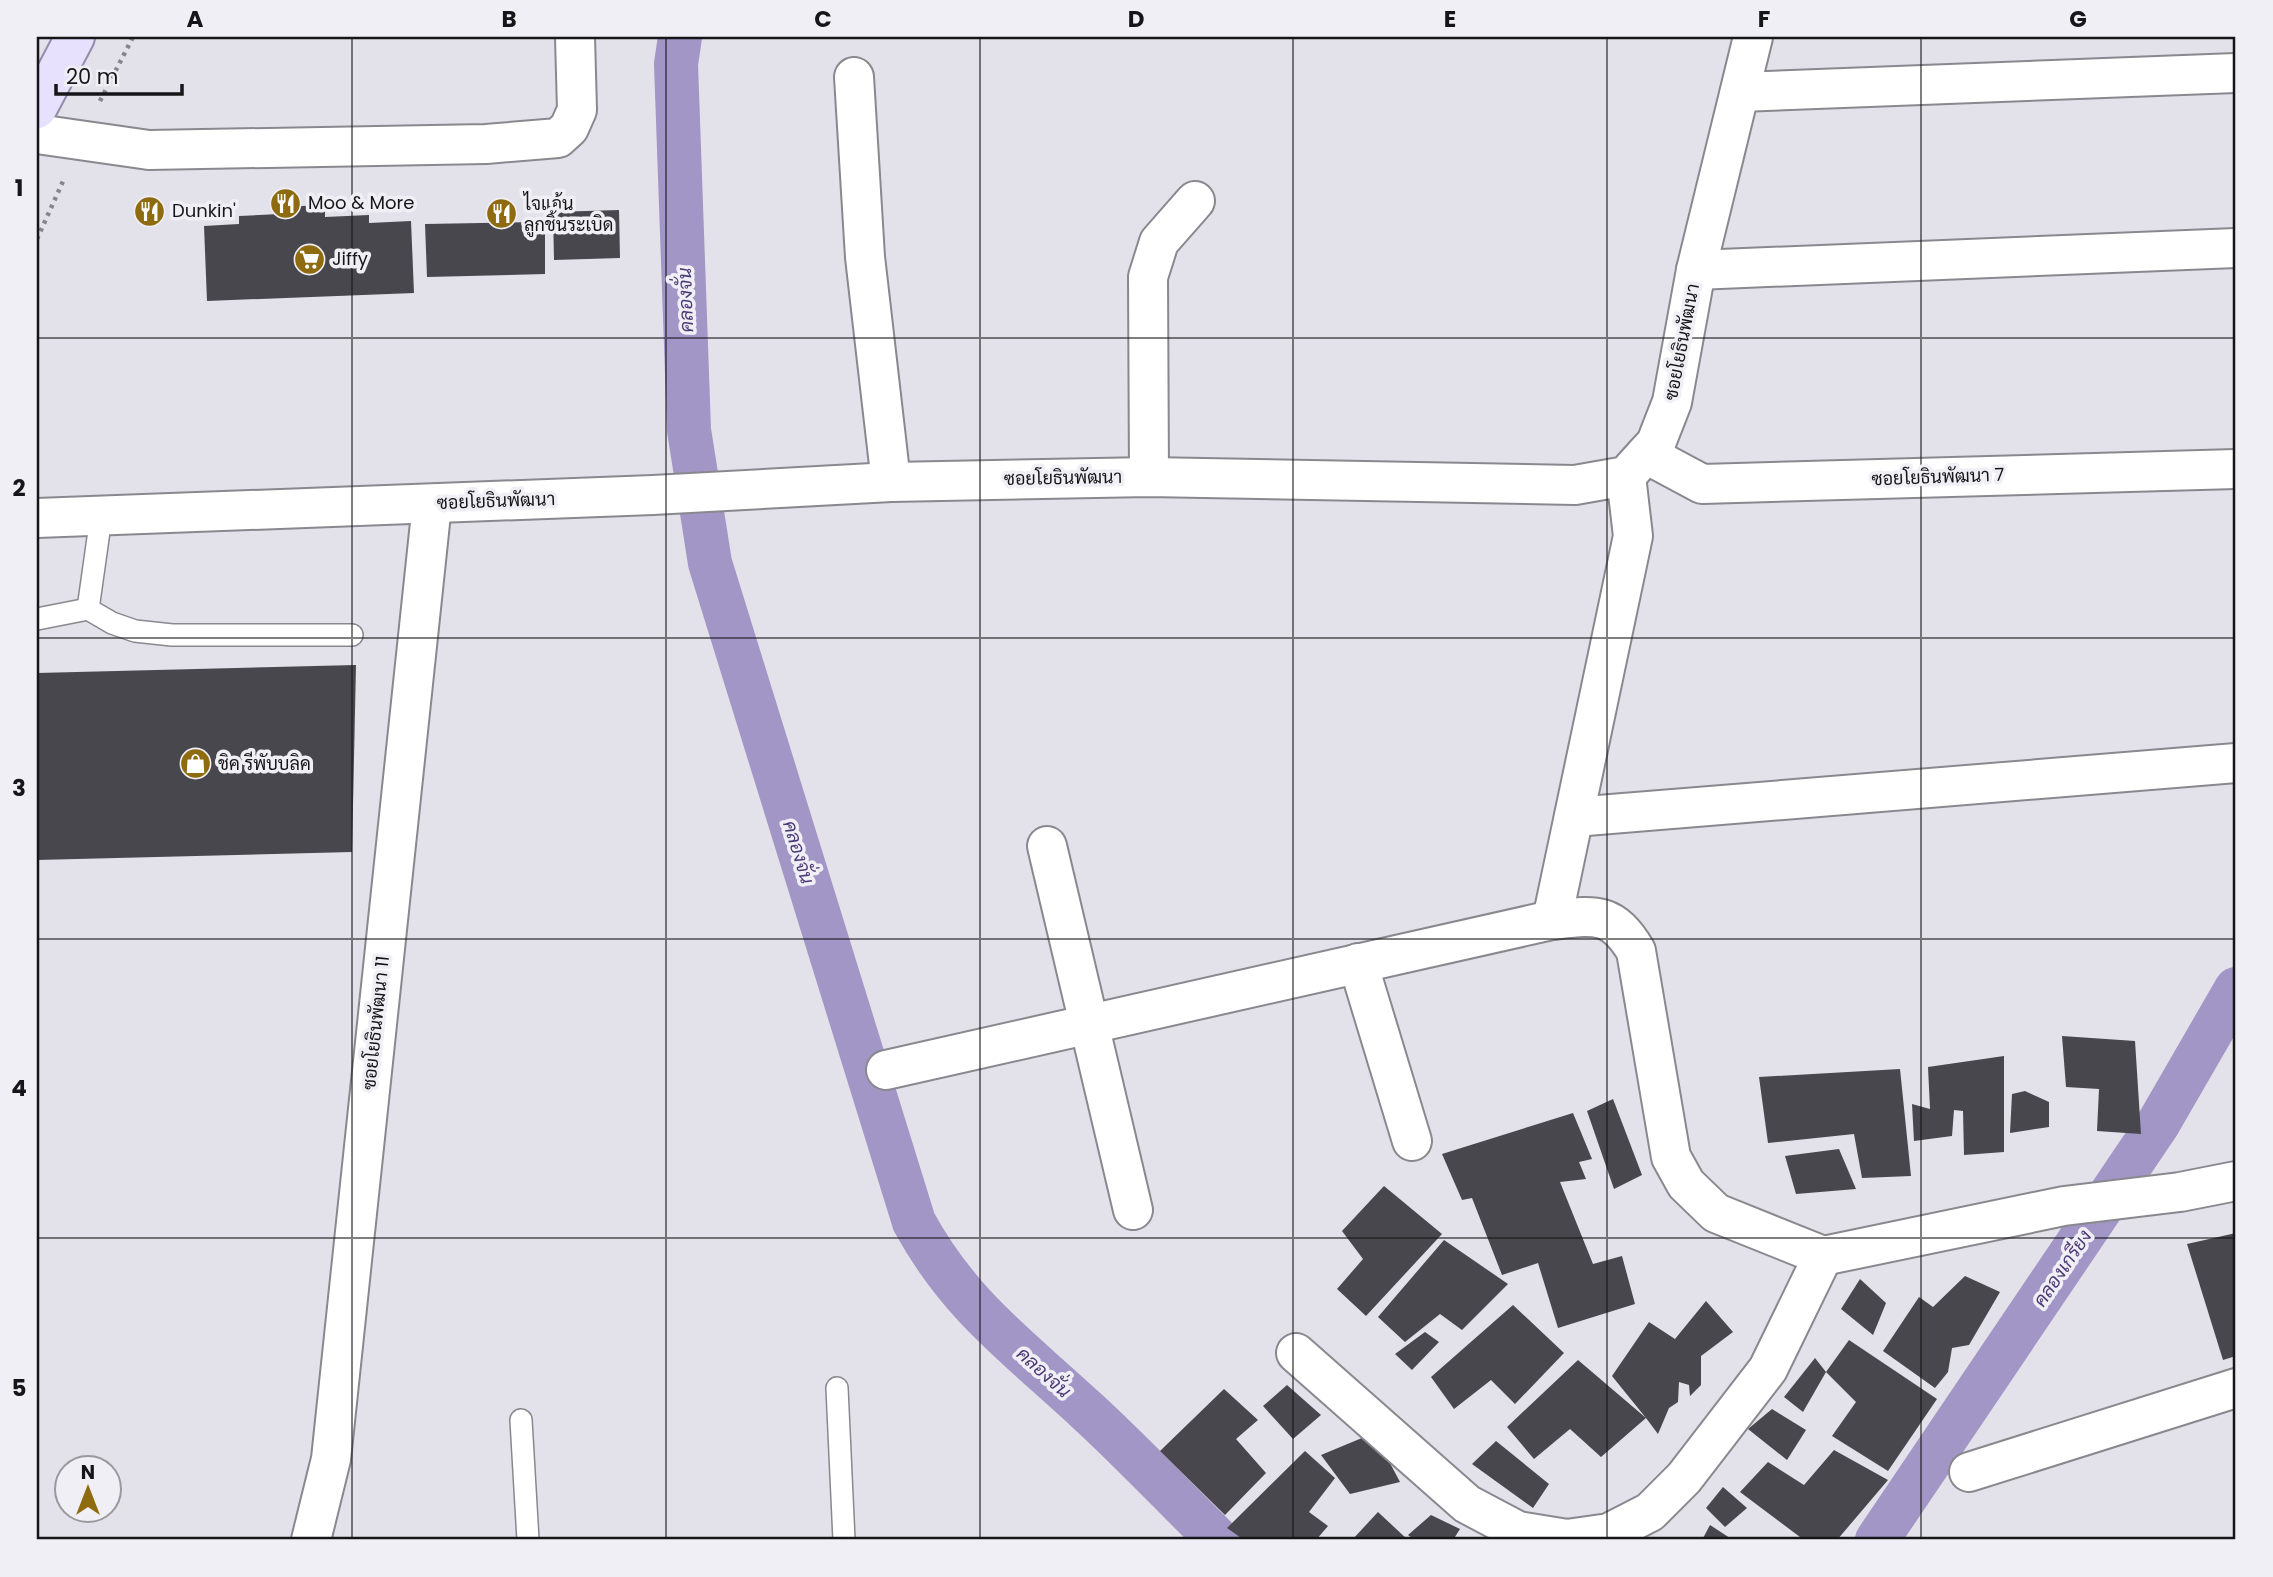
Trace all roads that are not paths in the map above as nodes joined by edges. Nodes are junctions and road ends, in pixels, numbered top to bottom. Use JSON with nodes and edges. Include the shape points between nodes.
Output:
{"nodes":[{"id":1,"x":75,"y":37,"type":"edge"},
{"id":2,"x":575,"y":37,"type":"edge"},
{"id":3,"x":1753,"y":37,"type":"edge"},
{"id":4,"x":2236,"y":73,"type":"edge"},
{"id":5,"x":854,"y":77,"type":"dead end"},
{"id":6,"x":1740,"y":92,"type":"junction"},
{"id":7,"x":37,"y":109,"type":"edge"},
{"id":8,"x":37,"y":134,"type":"edge"},
{"id":9,"x":1195,"y":201,"type":"dead end"},
{"id":10,"x":2236,"y":247,"type":"edge"},
{"id":11,"x":1696,"y":270,"type":"junction"},
{"id":12,"x":1636,"y":465,"type":"junction"},
{"id":13,"x":2236,"y":469,"type":"edge"},
{"id":14,"x":1149,"y":477,"type":"junction"},
{"id":15,"x":891,"y":482,"type":"junction"},
{"id":16,"x":432,"y":504,"type":"junction"},
{"id":17,"x":101,"y":517,"type":"junction"},
{"id":18,"x":37,"y":518,"type":"edge"},
{"id":19,"x":89,"y":609,"type":"junction"},
{"id":20,"x":37,"y":619,"type":"edge"},
{"id":21,"x":352,"y":635,"type":"dead end"},
{"id":22,"x":2236,"y":763,"type":"edge"},
{"id":23,"x":1574,"y":817,"type":"junction"},
{"id":24,"x":1047,"y":846,"type":"dead end"},
{"id":25,"x":1552,"y":920,"type":"junction"},
{"id":26,"x":1358,"y":963,"type":"junction"},
{"id":27,"x":1091,"y":1024,"type":"junction"},
{"id":28,"x":886,"y":1070,"type":"dead end"},
{"id":29,"x":1412,"y":1140,"type":"dead end"},
{"id":30,"x":2236,"y":1181,"type":"edge"},
{"id":31,"x":1133,"y":1210,"type":"dead end"},
{"id":32,"x":1823,"y":1256,"type":"junction"},
{"id":33,"x":1296,"y":1353,"type":"dead end"},
{"id":34,"x":837,"y":1388,"type":"dead end"},
{"id":35,"x":2236,"y":1388,"type":"edge"},
{"id":36,"x":521,"y":1420,"type":"dead end"},
{"id":37,"x":1969,"y":1472,"type":"dead end"},
{"id":38,"x":311,"y":1540,"type":"edge"},
{"id":39,"x":528,"y":1540,"type":"edge"},
{"id":40,"x":844,"y":1540,"type":"edge"}],
"edges":[{"from":1,"to":7,"type":"main road"},
{"from":2,"to":8,"type":"street","via":[[577,110],[558,138],[486,144],[149,149]]},
{"from":3,"to":6,"type":"street","name":"ซอยโยธินพัฒนา"},
{"from":4,"to":6,"type":"street"},
{"from":5,"to":15,"type":"street","via":[[865,257]]},
{"from":6,"to":11,"type":"street","name":"ซอยโยธินพัฒนา"},
{"from":9,"to":14,"type":"street","via":[[1159,242],[1148,276]]},
{"from":10,"to":11,"type":"street"},
{"from":11,"to":12,"type":"street","name":"ซอยโยธินพัฒนา","via":[[1672,402],[1656,443]]},
{"from":12,"to":13,"type":"street","name":"ซอยโยธินพัฒนา 7","via":[[1702,484]]},
{"from":12,"to":14,"type":"street","name":"ซอยโยธินพัฒนา","via":[[1575,485]]},
{"from":12,"to":23,"type":"street","via":[[1633,536]]},
{"from":14,"to":15,"type":"street","name":"ซอยโยธินพัฒนา"},
{"from":15,"to":16,"type":"street","name":"ซอยโยธินพัฒนา"},
{"from":16,"to":17,"type":"street","name":"ซอยโยธินพัฒนา"},
{"from":16,"to":38,"type":"street","name":"ซอยโยธินพัฒนา 11","via":[[331,1459]]},
{"from":17,"to":18,"type":"street","name":"ซอยโยธินพัฒนา"},
{"from":17,"to":19,"type":"lane"},
{"from":19,"to":20,"type":"lane"},
{"from":19,"to":21,"type":"lane","via":[[135,631],[172,635]]},
{"from":22,"to":23,"type":"street"},
{"from":23,"to":25,"type":"street"},
{"from":24,"to":27,"type":"street"},
{"from":25,"to":26,"type":"street"},
{"from":25,"to":32,"type":"street","via":[[1610,919],[1636,951],[1671,1157],[1686,1184],[1716,1213]]},
{"from":26,"to":27,"type":"street"},
{"from":26,"to":29,"type":"street"},
{"from":27,"to":28,"type":"street"},
{"from":27,"to":31,"type":"street"},
{"from":30,"to":32,"type":"street","via":[[2064,1206]]},
{"from":32,"to":33,"type":"street","via":[[1768,1369],[1718,1434],[1650,1512],[1609,1533],[1567,1539],[1518,1531],[1467,1504]]},
{"from":34,"to":40,"type":"lane"},
{"from":35,"to":37,"type":"street"},
{"from":36,"to":39,"type":"lane"}]}
